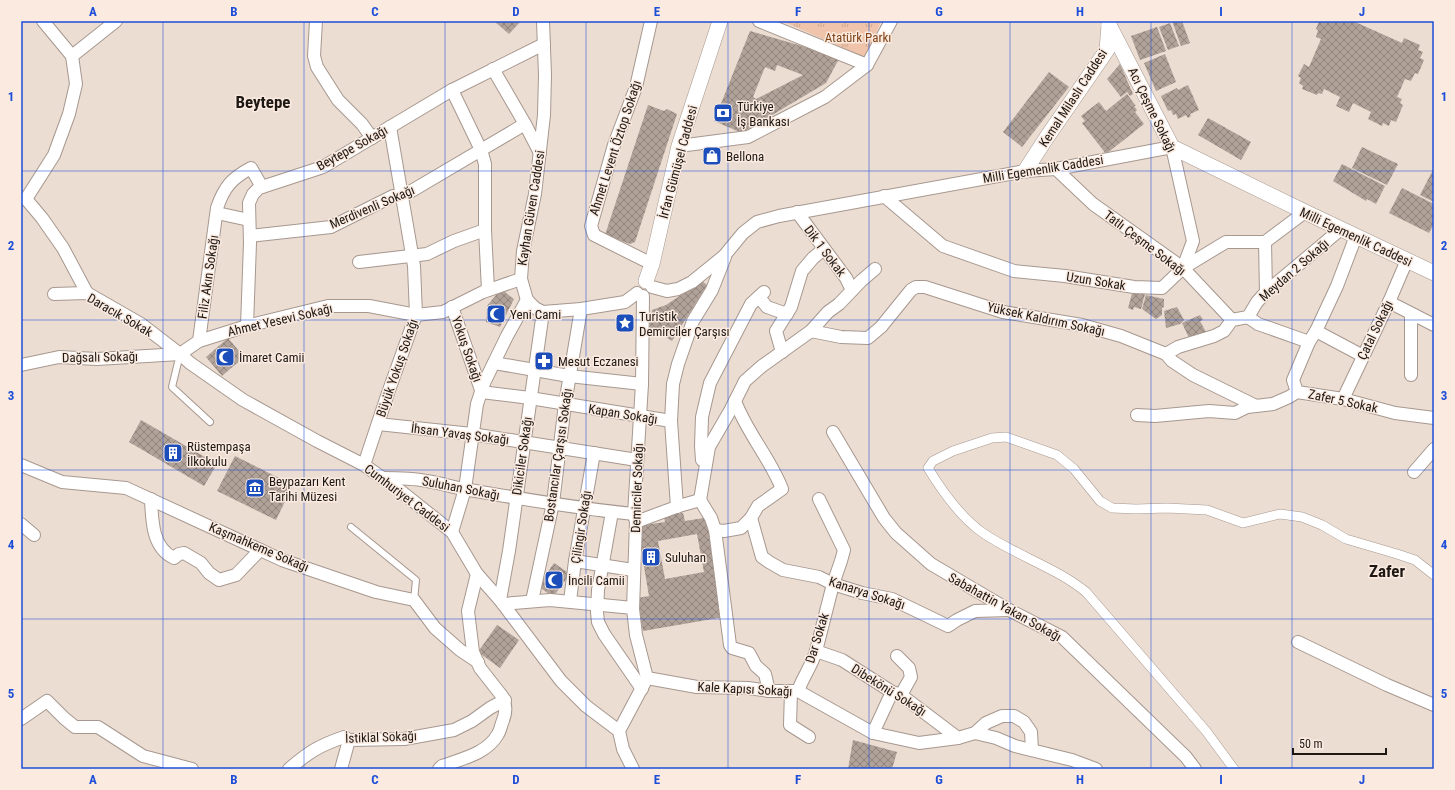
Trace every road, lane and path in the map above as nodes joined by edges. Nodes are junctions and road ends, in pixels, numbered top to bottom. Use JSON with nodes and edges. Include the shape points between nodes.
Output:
{"nodes":[{"id":1,"x":44,"y":21,"type":"edge"},
{"id":2,"x":116,"y":21,"type":"edge"},
{"id":3,"x":316,"y":21,"type":"edge"},
{"id":4,"x":543,"y":21,"type":"edge"},
{"id":5,"x":651,"y":21,"type":"edge"},
{"id":6,"x":720,"y":21,"type":"edge"},
{"id":7,"x":760,"y":21,"type":"edge"},
{"id":8,"x":891,"y":21,"type":"edge"},
{"id":9,"x":1108,"y":22,"type":"edge"},
{"id":10,"x":544,"y":44,"type":"junction"},
{"id":11,"x":72,"y":56,"type":"junction"},
{"id":12,"x":868,"y":65,"type":"junction"},
{"id":13,"x":493,"y":69,"type":"junction"},
{"id":14,"x":452,"y":90,"type":"junction"},
{"id":15,"x":525,"y":124,"type":"junction"},
{"id":16,"x":390,"y":127,"type":"junction"},
{"id":17,"x":372,"y":138,"type":"junction"},
{"id":18,"x":679,"y":146,"type":"junction"},
{"id":19,"x":1172,"y":147,"type":"junction"},
{"id":20,"x":481,"y":150,"type":"junction"},
{"id":21,"x":540,"y":153,"type":"junction"},
{"id":22,"x":1056,"y":168,"type":"junction"},
{"id":23,"x":1026,"y":171,"type":"junction"},
{"id":24,"x":262,"y":187,"type":"junction"},
{"id":25,"x":403,"y":196,"type":"junction"},
{"id":26,"x":884,"y":196,"type":"junction"},
{"id":27,"x":24,"y":199,"type":"edge"},
{"id":28,"x":797,"y":212,"type":"junction"},
{"id":29,"x":1305,"y":212,"type":"junction"},
{"id":30,"x":217,"y":213,"type":"junction"},
{"id":31,"x":249,"y":220,"type":"junction"},
{"id":32,"x":1341,"y":229,"type":"junction"},
{"id":33,"x":485,"y":230,"type":"junction"},
{"id":34,"x":250,"y":236,"type":"junction"},
{"id":35,"x":1356,"y":236,"type":"junction"},
{"id":36,"x":1265,"y":242,"type":"junction"},
{"id":37,"x":824,"y":249,"type":"junction"},
{"id":38,"x":413,"y":254,"type":"junction"},
{"id":39,"x":726,"y":254,"type":"junction"},
{"id":40,"x":1407,"y":260,"type":"junction"},
{"id":41,"x":359,"y":262,"type":"dead end"},
{"id":42,"x":652,"y":264,"type":"junction"},
{"id":43,"x":1183,"y":268,"type":"junction"},
{"id":44,"x":875,"y":270,"type":"dead end"},
{"id":45,"x":1434,"y":273,"type":"edge"},
{"id":46,"x":521,"y":279,"type":"junction"},
{"id":47,"x":645,"y":289,"type":"junction"},
{"id":48,"x":488,"y":290,"type":"junction"},
{"id":49,"x":852,"y":290,"type":"junction"},
{"id":50,"x":1266,"y":292,"type":"junction"},
{"id":51,"x":87,"y":293,"type":"junction"},
{"id":52,"x":54,"y":294,"type":"dead end"},
{"id":53,"x":527,"y":300,"type":"junction"},
{"id":54,"x":1389,"y":302,"type":"junction"},
{"id":55,"x":452,"y":307,"type":"junction"},
{"id":56,"x":581,"y":309,"type":"junction"},
{"id":57,"x":543,"y":312,"type":"junction"},
{"id":58,"x":787,"y":314,"type":"junction"},
{"id":59,"x":1411,"y":314,"type":"junction"},
{"id":60,"x":416,"y":315,"type":"junction"},
{"id":61,"x":1248,"y":317,"type":"junction"},
{"id":62,"x":1232,"y":320,"type":"junction"},
{"id":63,"x":1434,"y":325,"type":"edge"},
{"id":64,"x":247,"y":326,"type":"junction"},
{"id":65,"x":812,"y":331,"type":"junction"},
{"id":66,"x":1316,"y":331,"type":"junction"},
{"id":67,"x":199,"y":341,"type":"junction"},
{"id":68,"x":1309,"y":342,"type":"junction"},
{"id":69,"x":782,"y":352,"type":"junction"},
{"id":70,"x":180,"y":354,"type":"junction"},
{"id":71,"x":1166,"y":354,"type":"junction"},
{"id":72,"x":1363,"y":356,"type":"junction"},
{"id":73,"x":494,"y":363,"type":"junction"},
{"id":74,"x":21,"y":364,"type":"edge"},
{"id":75,"x":535,"y":371,"type":"junction"},
{"id":76,"x":1410,"y":375,"type":"dead end"},
{"id":77,"x":569,"y":376,"type":"junction"},
{"id":78,"x":642,"y":384,"type":"junction"},
{"id":79,"x":481,"y":391,"type":"junction"},
{"id":80,"x":1297,"y":392,"type":"junction"},
{"id":81,"x":530,"y":398,"type":"junction"},
{"id":82,"x":1343,"y":399,"type":"junction"},
{"id":83,"x":735,"y":401,"type":"junction"},
{"id":84,"x":565,"y":404,"type":"junction"},
{"id":85,"x":1256,"y":406,"type":"junction"},
{"id":86,"x":1137,"y":415,"type":"dead end"},
{"id":87,"x":641,"y":417,"type":"junction"},
{"id":88,"x":1434,"y":418,"type":"edge"},
{"id":89,"x":670,"y":421,"type":"junction"},
{"id":90,"x":210,"y":422,"type":"dead end"},
{"id":91,"x":378,"y":424,"type":"junction"},
{"id":92,"x":833,"y":432,"type":"dead end"},
{"id":93,"x":472,"y":434,"type":"junction"},
{"id":94,"x":524,"y":442,"type":"junction"},
{"id":95,"x":560,"y":448,"type":"junction"},
{"id":96,"x":1434,"y":449,"type":"edge"},
{"id":97,"x":594,"y":453,"type":"junction"},
{"id":98,"x":637,"y":460,"type":"junction"},
{"id":99,"x":21,"y":465,"type":"edge"},
{"id":100,"x":364,"y":465,"type":"junction"},
{"id":101,"x":1414,"y":472,"type":"dead end"},
{"id":102,"x":704,"y":477,"type":"junction"},
{"id":103,"x":382,"y":478,"type":"junction"},
{"id":104,"x":465,"y":489,"type":"junction"},
{"id":105,"x":516,"y":498,"type":"junction"},
{"id":106,"x":151,"y":499,"type":"junction"},
{"id":107,"x":819,"y":499,"type":"dead end"},
{"id":108,"x":700,"y":500,"type":"junction"},
{"id":109,"x":553,"y":503,"type":"junction"},
{"id":110,"x":677,"y":507,"type":"junction"},
{"id":111,"x":585,"y":508,"type":"junction"},
{"id":112,"x":612,"y":512,"type":"junction"},
{"id":113,"x":635,"y":518,"type":"junction"},
{"id":114,"x":751,"y":518,"type":"junction"},
{"id":115,"x":21,"y":524,"type":"edge"},
{"id":116,"x":351,"y":526,"type":"dead end"},
{"id":117,"x":715,"y":530,"type":"junction"},
{"id":118,"x":452,"y":532,"type":"junction"},
{"id":119,"x":34,"y":535,"type":"dead end"},
{"id":120,"x":260,"y":550,"type":"junction"},
{"id":121,"x":575,"y":561,"type":"junction"},
{"id":122,"x":602,"y":565,"type":"junction"},
{"id":123,"x":634,"y":570,"type":"junction"},
{"id":124,"x":477,"y":574,"type":"junction"},
{"id":125,"x":1434,"y":575,"type":"edge"},
{"id":126,"x":833,"y":584,"type":"junction"},
{"id":127,"x":414,"y":600,"type":"junction"},
{"id":128,"x":532,"y":601,"type":"junction"},
{"id":129,"x":570,"y":601,"type":"junction"},
{"id":130,"x":502,"y":602,"type":"junction"},
{"id":131,"x":598,"y":604,"type":"junction"},
{"id":132,"x":633,"y":608,"type":"junction"},
{"id":133,"x":1008,"y":610,"type":"junction"},
{"id":134,"x":1298,"y":642,"type":"dead end"},
{"id":135,"x":816,"y":651,"type":"junction"},
{"id":136,"x":897,"y":656,"type":"dead end"},
{"id":137,"x":478,"y":662,"type":"junction"},
{"id":138,"x":645,"y":683,"type":"junction"},
{"id":139,"x":769,"y":691,"type":"junction"},
{"id":140,"x":795,"y":691,"type":"junction"},
{"id":141,"x":896,"y":693,"type":"junction"},
{"id":142,"x":504,"y":700,"type":"junction"},
{"id":143,"x":1434,"y":705,"type":"edge"},
{"id":144,"x":21,"y":719,"type":"edge"},
{"id":145,"x":619,"y":731,"type":"junction"},
{"id":146,"x":873,"y":733,"type":"junction"},
{"id":147,"x":974,"y":733,"type":"junction"},
{"id":148,"x":809,"y":736,"type":"dead end"},
{"id":149,"x":958,"y":738,"type":"junction"},
{"id":150,"x":349,"y":740,"type":"junction"},
{"id":151,"x":1032,"y":750,"type":"junction"},
{"id":152,"x":192,"y":769,"type":"edge"},
{"id":153,"x":290,"y":769,"type":"edge"},
{"id":154,"x":341,"y":769,"type":"edge"},
{"id":155,"x":439,"y":769,"type":"edge"},
{"id":156,"x":634,"y":769,"type":"edge"},
{"id":157,"x":1096,"y":769,"type":"edge"},
{"id":158,"x":1195,"y":769,"type":"edge"},
{"id":159,"x":1234,"y":769,"type":"edge"}],
"edges":[{"from":1,"to":11,"type":"street"},
{"from":2,"to":11,"type":"street"},
{"from":3,"to":17,"type":"street","via":[[314,56],[317,67],[338,100]]},
{"from":4,"to":10,"type":"street","name":"Kayhan Güven Caddesi"},
{"from":5,"to":42,"type":"street","name":"Ahmet Levent Öztop Sokağı","via":[[636,87],[614,145],[591,226],[594,235]]},
{"from":6,"to":18,"type":"street","name":"İrfan Gümüşel Caddesi"},
{"from":7,"to":12,"type":"street"},
{"from":8,"to":12,"type":"street"},
{"from":9,"to":19,"type":"street","name":"Acı Çeşme Sokağı"},
{"from":9,"to":23,"type":"street","name":"Kemal Milaslı Caddesi","via":[[1108,50]]},
{"from":10,"to":13,"type":"street","name":"Beytepe Sokağı"},
{"from":10,"to":21,"type":"street","name":"Kayhan Güven Caddesi","via":[[544,115]]},
{"from":11,"to":27,"type":"street","via":[[76,84],[69,114],[54,156]]},
{"from":12,"to":18,"type":"street","via":[[825,97],[748,137]]},
{"from":13,"to":14,"type":"street","name":"Beytepe Sokağı"},
{"from":13,"to":15,"type":"street"},
{"from":14,"to":16,"type":"street","name":"Beytepe Sokağı"},
{"from":14,"to":20,"type":"street"},
{"from":15,"to":20,"type":"street","name":"Merdivenli Sokağı"},
{"from":15,"to":21,"type":"street"},
{"from":16,"to":17,"type":"street","name":"Beytepe Sokağı"},
{"from":16,"to":25,"type":"street","name":"Büyük Yokuş Sokağı"},
{"from":17,"to":24,"type":"street","name":"Beytepe Sokağı","via":[[323,167]]},
{"from":18,"to":42,"type":"street","name":"İrfan Gümüşel Caddesi"},
{"from":19,"to":22,"type":"street","name":"Milli Egemenlik Caddesi"},
{"from":19,"to":29,"type":"street","name":"Milli Egemenlik Caddesi"},
{"from":19,"to":43,"type":"street","name":"Acı Çeşme Sokağı","via":[[1193,241]]},
{"from":20,"to":25,"type":"street","name":"Merdivenli Sokağı"},
{"from":20,"to":33,"type":"street","via":[[485,164]]},
{"from":21,"to":46,"type":"street","name":"Kayhan Güven Caddesi","via":[[535,194],[523,251]]},
{"from":22,"to":23,"type":"street","name":"Milli Egemenlik Caddesi"},
{"from":22,"to":43,"type":"street","name":"Tatlı Çeşme Sokağı","via":[[1093,204]]},
{"from":23,"to":26,"type":"street","name":"Milli Egemenlik Caddesi"},
{"from":24,"to":30,"type":"street","name":"Filiz Akın Sokağı","via":[[251,168],[238,174],[222,195]]},
{"from":24,"to":31,"type":"street","name":"Beytepe Sokağı","via":[[253,194],[248,203]]},
{"from":25,"to":34,"type":"street","name":"Merdivenli Sokağı","via":[[393,196],[330,227]]},
{"from":25,"to":38,"type":"street","name":"Büyük Yokuş Sokağı"},
{"from":26,"to":28,"type":"street","name":"Milli Egemenlik Caddesi"},
{"from":26,"to":43,"type":"street","name":"Uzun Sokak","via":[[944,246],[1014,271],[1134,287],[1162,288]]},
{"from":27,"to":51,"type":"street","via":[[42,218],[63,248]]},
{"from":28,"to":37,"type":"street","name":"Dik 1 Sokak"},
{"from":28,"to":39,"type":"street","name":"Milli Egemenlik Caddesi","via":[[757,222],[743,233]]},
{"from":29,"to":32,"type":"street","name":"Milli Egemenlik Caddesi"},
{"from":29,"to":36,"type":"street"},
{"from":30,"to":31,"type":"street"},
{"from":30,"to":67,"type":"street","name":"Filiz Akın Sokağı"},
{"from":31,"to":34,"type":"street","name":"Beytepe Sokağı"},
{"from":32,"to":35,"type":"street","name":"Milli Egemenlik Caddesi"},
{"from":32,"to":50,"type":"street","name":"Meydan 2 Sokağı"},
{"from":33,"to":38,"type":"street","via":[[427,254]]},
{"from":33,"to":48,"type":"street"},
{"from":34,"to":64,"type":"street","name":"Beytepe Sokağı"},
{"from":35,"to":40,"type":"street","name":"Milli Egemenlik Caddesi"},
{"from":35,"to":66,"type":"street"},
{"from":36,"to":43,"type":"street","name":"Uzun Sokak","via":[[1226,242]]},
{"from":36,"to":50,"type":"street"},
{"from":37,"to":49,"type":"street","name":"Dik 1 Sokak"},
{"from":37,"to":58,"type":"street","via":[[802,271]]},
{"from":38,"to":41,"type":"street"},
{"from":38,"to":60,"type":"street","name":"Büyük Yokuş Sokağı"},
{"from":39,"to":47,"type":"street","name":"Milli Egemenlik Caddesi","via":[[692,282],[678,289]]},
{"from":39,"to":89,"type":"street","via":[[712,290],[693,321],[678,364],[673,384]]},
{"from":40,"to":45,"type":"street","name":"Milli Egemenlik Caddesi"},
{"from":40,"to":54,"type":"street","name":"Çatal Sokağı"},
{"from":42,"to":47,"type":"street","name":"İrfan Gümüşel Caddesi"},
{"from":43,"to":62,"type":"street","name":"Tatlı Çeşme Sokağı"},
{"from":44,"to":49,"type":"street"},
{"from":46,"to":48,"type":"street","name":"Ahmet Yesevi Sokağı"},
{"from":46,"to":53,"type":"street","name":"Kayhan Güven Caddesi"},
{"from":47,"to":56,"type":"street","via":[[625,302]]},
{"from":47,"to":78,"type":"street","name":"Demirciler Sokağı"},
{"from":48,"to":55,"type":"street","name":"Ahmet Yesevi Sokağı"},
{"from":49,"to":65,"type":"street"},
{"from":50,"to":61,"type":"street","name":"Meydan 2 Sokağı"},
{"from":51,"to":52,"type":"street","name":"Daracık Sokak"},
{"from":51,"to":70,"type":"street","name":"Daracık Sokak","via":[[140,324]]},
{"from":53,"to":57,"type":"street"},
{"from":53,"to":73,"type":"street"},
{"from":54,"to":59,"type":"street"},
{"from":54,"to":72,"type":"street","name":"Çatal Sokağı"},
{"from":55,"to":60,"type":"street","name":"Ahmet Yesevi Sokağı","via":[[443,312]]},
{"from":55,"to":79,"type":"street","name":"Yokuş Sokağı"},
{"from":56,"to":57,"type":"street"},
{"from":56,"to":77,"type":"street","name":"Bostancılar Çarşısı Sokağı"},
{"from":57,"to":75,"type":"street","name":"Dikiciler Sokağı"},
{"from":58,"to":69,"type":"street","via":[[776,332]]},
{"from":58,"to":102,"type":"street","via":[[767,307],[761,295],[751,304],[710,384],[702,417]]},
{"from":59,"to":63,"type":"street"},
{"from":59,"to":76,"type":"street"},
{"from":60,"to":64,"type":"street","name":"Ahmet Yesevi Sokağı","via":[[369,306],[328,306]]},
{"from":60,"to":91,"type":"street","name":"Büyük Yokuş Sokağı"},
{"from":61,"to":62,"type":"street"},
{"from":61,"to":68,"type":"street","via":[[1258,324]]},
{"from":62,"to":71,"type":"street","via":[[1219,334],[1178,347]]},
{"from":64,"to":67,"type":"street","name":"Ahmet Yesevi Sokağı"},
{"from":65,"to":69,"type":"street"},
{"from":65,"to":71,"type":"street","name":"Yüksek Kaldırım Sokağı","via":[[841,337],[868,338],[881,327],[911,290],[925,287],[1003,312],[1082,325],[1121,336]]},
{"from":66,"to":68,"type":"street"},
{"from":66,"to":72,"type":"street"},
{"from":67,"to":70,"type":"street","name":"Ahmet Yesevi Sokağı"},
{"from":68,"to":80,"type":"street","via":[[1293,380]]},
{"from":69,"to":83,"type":"street","via":[[745,381]]},
{"from":70,"to":74,"type":"street","name":"Dağsalı Sokağı","via":[[98,359],[59,357]]},
{"from":70,"to":90,"type":"lane","via":[[172,387]]},
{"from":70,"to":100,"type":"street","name":"Cumhuriyet Caddesi","via":[[243,400]]},
{"from":71,"to":85,"type":"street","name":"Yüksek Kaldırım Sokağı","via":[[1193,375]]},
{"from":72,"to":82,"type":"street","name":"Çatal Sokağı"},
{"from":73,"to":75,"type":"street"},
{"from":73,"to":79,"type":"street"},
{"from":75,"to":77,"type":"street"},
{"from":75,"to":81,"type":"street","name":"Dikiciler Sokağı"},
{"from":77,"to":78,"type":"street"},
{"from":77,"to":84,"type":"street","name":"Bostancılar Çarşısı Sokağı"},
{"from":78,"to":87,"type":"street","name":"Demirciler Sokağı"},
{"from":79,"to":81,"type":"street","name":"Kapan Sokağı"},
{"from":79,"to":93,"type":"street","via":[[476,404]]},
{"from":80,"to":82,"type":"street","name":"Zafer 5 Sokak"},
{"from":80,"to":85,"type":"street","name":"Zafer 5 Sokak","via":[[1273,404]]},
{"from":81,"to":84,"type":"street","name":"Kapan Sokağı"},
{"from":81,"to":94,"type":"street","name":"Dikiciler Sokağı"},
{"from":82,"to":88,"type":"street","name":"Zafer 5 Sokak","via":[[1395,413]]},
{"from":83,"to":102,"type":"street","via":[[709,447]]},
{"from":83,"to":114,"type":"street","via":[[782,489],[758,506]]},
{"from":84,"to":87,"type":"street","name":"Kapan Sokağı"},
{"from":84,"to":95,"type":"street","name":"Bostancılar Çarşısı Sokağı"},
{"from":85,"to":86,"type":"street","name":"Zafer 5 Sokak","via":[[1235,413],[1209,411]]},
{"from":87,"to":89,"type":"street","name":"Kapan Sokağı"},
{"from":87,"to":98,"type":"street","name":"Demirciler Sokağı"},
{"from":89,"to":110,"type":"street"},
{"from":91,"to":93,"type":"street","name":"İhsan Yavaş Sokağı"},
{"from":91,"to":100,"type":"street","name":"Büyük Yokuş Sokağı"},
{"from":92,"to":133,"type":"street","name":"Sabahattin Yakan Sokağı","via":[[884,518],[896,533],[931,564]]},
{"from":93,"to":94,"type":"street","name":"İhsan Yavaş Sokağı"},
{"from":93,"to":104,"type":"street"},
{"from":94,"to":95,"type":"street","name":"İhsan Yavaş Sokağı"},
{"from":94,"to":105,"type":"street","name":"Dikiciler Sokağı"},
{"from":95,"to":97,"type":"street","name":"İhsan Yavaş Sokağı"},
{"from":95,"to":109,"type":"street","name":"Bostancılar Çarşısı Sokağı"},
{"from":96,"to":101,"type":"street"},
{"from":97,"to":98,"type":"street","name":"İhsan Yavaş Sokağı"},
{"from":97,"to":111,"type":"street","name":"Çilingir Sokağı"},
{"from":98,"to":113,"type":"street","name":"Demirciler Sokağı"},
{"from":99,"to":106,"type":"street","name":"Kaşmahkeme Sokağı","via":[[62,482],[126,488]]},
{"from":100,"to":103,"type":"street","name":"Cumhuriyet Caddesi"},
{"from":102,"to":108,"type":"street"},
{"from":103,"to":104,"type":"street","name":"Suluhan Sokağı","via":[[429,481]]},
{"from":103,"to":118,"type":"street","name":"Cumhuriyet Caddesi"},
{"from":104,"to":105,"type":"street","name":"Suluhan Sokağı"},
{"from":104,"to":118,"type":"street"},
{"from":105,"to":109,"type":"street","name":"Suluhan Sokağı"},
{"from":105,"to":130,"type":"street","name":"Dikiciler Sokağı"},
{"from":106,"to":120,"type":"street","name":"Kaşmahkeme Sokağı"},
{"from":106,"to":120,"type":"street","via":[[152,522],[158,544],[174,558],[184,553],[201,563],[209,574],[219,580],[236,575]]},
{"from":107,"to":126,"type":"street","name":"Dar Sokak","via":[[844,550]]},
{"from":108,"to":110,"type":"street"},
{"from":108,"to":117,"type":"street"},
{"from":109,"to":111,"type":"street","name":"Suluhan Sokağı"},
{"from":109,"to":128,"type":"street","name":"Bostancılar Çarşısı Sokağı"},
{"from":110,"to":113,"type":"street"},
{"from":111,"to":112,"type":"street","name":"Suluhan Sokağı"},
{"from":111,"to":121,"type":"street","name":"Çilingir Sokağı"},
{"from":112,"to":113,"type":"street","name":"Suluhan Sokağı"},
{"from":112,"to":122,"type":"street"},
{"from":113,"to":123,"type":"street","name":"Demirciler Sokağı"},
{"from":114,"to":117,"type":"street","via":[[741,528]]},
{"from":114,"to":126,"type":"street","name":"Kanarya Sokağı","via":[[762,557],[783,570],[819,577]]},
{"from":115,"to":119,"type":"street"},
{"from":116,"to":127,"type":"lane","via":[[416,580]]},
{"from":117,"to":139,"type":"street","via":[[730,645],[749,653],[764,674]]},
{"from":118,"to":124,"type":"street","name":"Cumhuriyet Caddesi"},
{"from":120,"to":127,"type":"street","name":"Kaşmahkeme Sokağı","via":[[376,592]]},
{"from":121,"to":122,"type":"street"},
{"from":121,"to":129,"type":"street","name":"Çilingir Sokağı"},
{"from":122,"to":123,"type":"street"},
{"from":122,"to":131,"type":"street"},
{"from":123,"to":132,"type":"street","name":"Demirciler Sokağı"},
{"from":124,"to":130,"type":"street","name":"Cumhuriyet Caddesi"},
{"from":124,"to":137,"type":"street","via":[[468,611],[473,652]]},
{"from":125,"to":159,"type":"street","via":[[1415,560],[1346,539],[1302,517],[1280,514],[1243,523],[1207,510],[1112,508],[1100,501],[1074,469],[1057,455],[1006,437],[992,438],[953,451],[933,461],[928,468],[941,489],[969,522],[983,533],[1063,576],[1086,592],[1206,731]]},
{"from":126,"to":133,"type":"street","name":"Kanarya Sokağı","via":[[892,599],[948,626],[975,612]]},
{"from":126,"to":135,"type":"street","name":"Dar Sokak"},
{"from":127,"to":137,"type":"street","via":[[434,628]]},
{"from":128,"to":129,"type":"street"},
{"from":128,"to":130,"type":"street"},
{"from":129,"to":131,"type":"street"},
{"from":130,"to":145,"type":"street","name":"Cumhuriyet Caddesi","via":[[561,682],[586,706]]},
{"from":131,"to":132,"type":"street"},
{"from":131,"to":138,"type":"street","via":[[598,622],[604,634]]},
{"from":132,"to":138,"type":"street","name":"Demirciler Sokağı"},
{"from":133,"to":158,"type":"street","name":"Sabahattin Yakan Sokağı","via":[[1062,637],[1186,757]]},
{"from":134,"to":143,"type":"street"},
{"from":135,"to":140,"type":"street","name":"Dar Sokak"},
{"from":135,"to":141,"type":"street","name":"Dibekönü Sokağı","via":[[842,660]]},
{"from":136,"to":141,"type":"street","via":[[909,668],[911,677]]},
{"from":137,"to":142,"type":"street"},
{"from":138,"to":139,"type":"street","name":"Kale Kapısı Sokağı"},
{"from":138,"to":145,"type":"street"},
{"from":139,"to":140,"type":"street","name":"Kale Kapısı Sokağı"},
{"from":140,"to":146,"type":"street","name":"Kale Kapısı Sokağı"},
{"from":140,"to":148,"type":"street","via":[[790,725]]},
{"from":141,"to":146,"type":"street"},
{"from":141,"to":149,"type":"street","name":"Dibekönü Sokağı"},
{"from":142,"to":150,"type":"street","name":"İstiklal Sokağı","via":[[454,730],[404,739]]},
{"from":142,"to":155,"type":"street","via":[[506,710],[497,735],[490,744],[481,752]]},
{"from":144,"to":152,"type":"street","via":[[47,701],[75,727],[98,728],[143,756]]},
{"from":145,"to":156,"type":"street","via":[[623,749]]},
{"from":146,"to":149,"type":"street","name":"Kale Kapısı Sokağı","via":[[919,743]]},
{"from":147,"to":149,"type":"street","name":"Kale Kapısı Sokağı"},
{"from":147,"to":151,"type":"street"},
{"from":147,"to":151,"type":"street","via":[[986,723],[1002,716],[1014,716],[1024,722],[1031,732]]},
{"from":150,"to":153,"type":"street","name":"İstiklal Sokağı","via":[[344,737],[324,744],[308,753]]},
{"from":150,"to":154,"type":"street"},
{"from":151,"to":157,"type":"street"}]}
